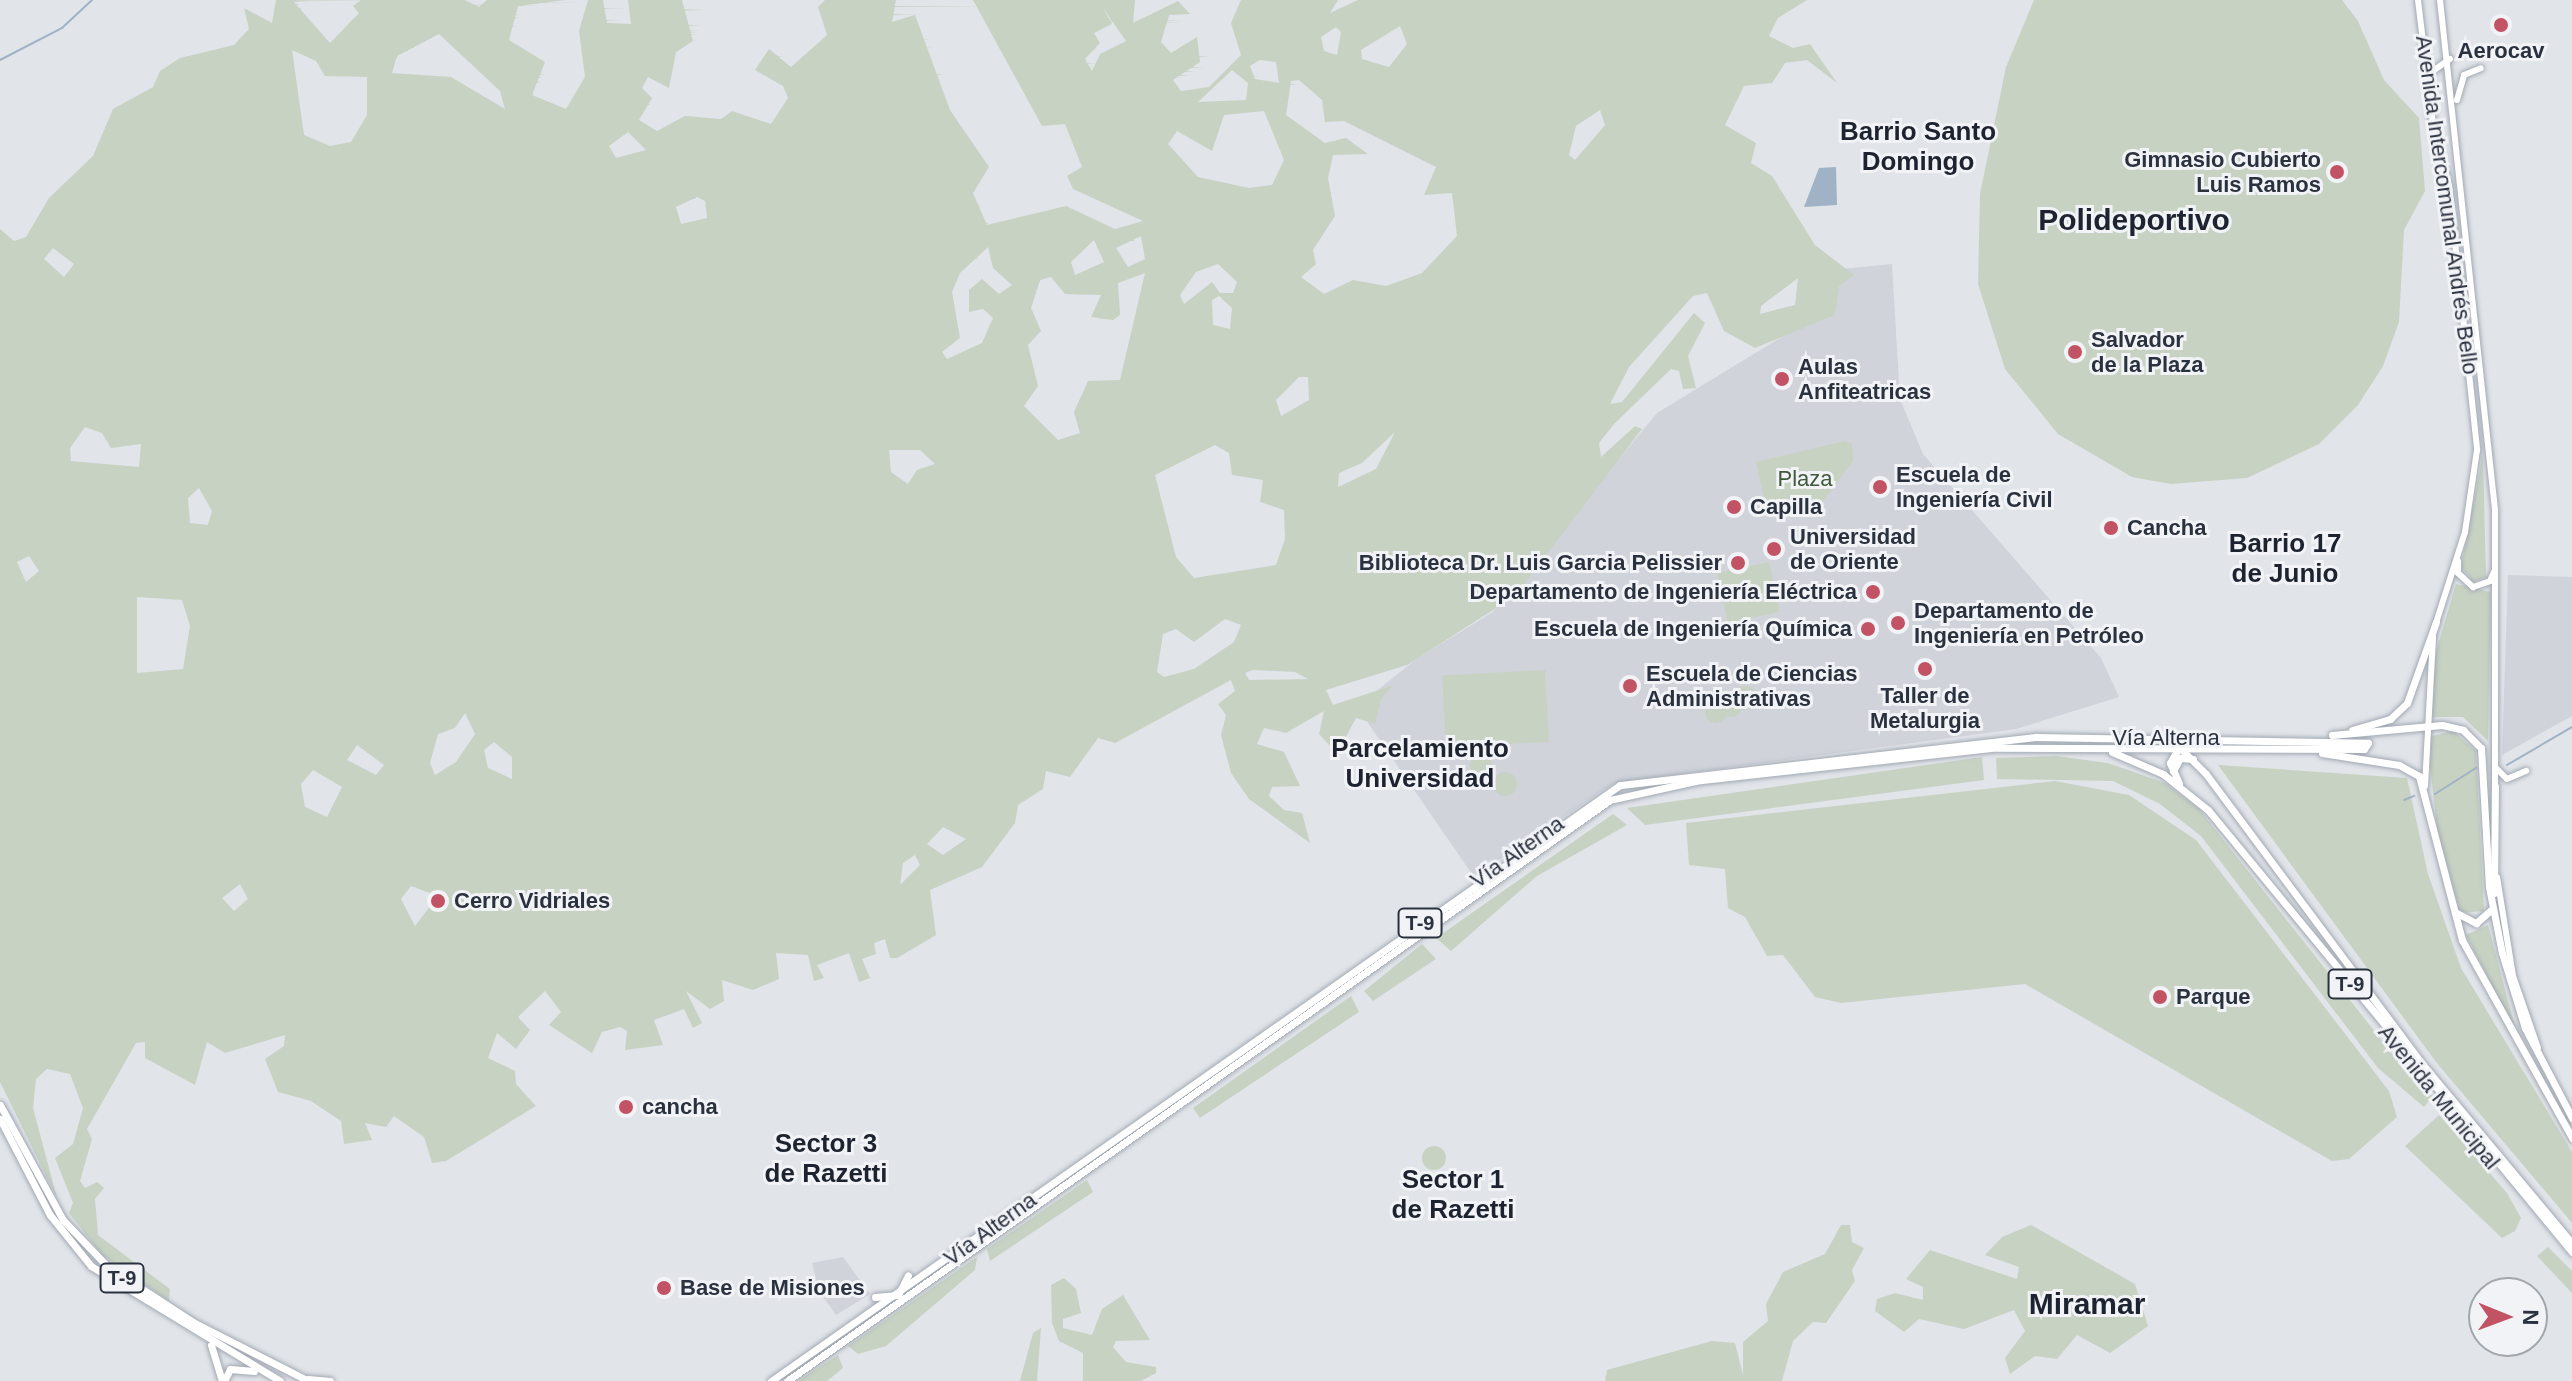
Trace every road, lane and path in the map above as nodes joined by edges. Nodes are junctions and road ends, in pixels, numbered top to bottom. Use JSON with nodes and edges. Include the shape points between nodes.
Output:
{"nodes":[{"id":1,"x":2418,"y":0,"type":"edge"},
{"id":2,"x":2440,"y":0,"type":"edge"},
{"id":3,"x":2450,"y":59,"type":"junction"},
{"id":4,"x":2481,"y":68,"type":"dead end"},
{"id":5,"x":2427,"y":75,"type":"junction"},
{"id":6,"x":2456,"y":108,"type":"junction"},
{"id":7,"x":2458,"y":554,"type":"junction"},
{"id":8,"x":2497,"y":554,"type":"junction"},
{"id":9,"x":2436,"y":622,"type":"junction"},
{"id":10,"x":2423,"y":726,"type":"junction"},
{"id":11,"x":2342,"y":734,"type":"junction"},
{"id":12,"x":2169,"y":738,"type":"junction"},
{"id":13,"x":2206,"y":738,"type":"junction"},
{"id":14,"x":2312,"y":738,"type":"junction"},
{"id":15,"x":2102,"y":749,"type":"junction"},
{"id":16,"x":2181,"y":749,"type":"junction"},
{"id":17,"x":2300,"y":749,"type":"junction"},
{"id":18,"x":2218,"y":750,"type":"junction"},
{"id":19,"x":2495,"y":758,"type":"junction"},
{"id":20,"x":2193,"y":759,"type":"junction"},
{"id":21,"x":2526,"y":771,"type":"dead end"},
{"id":22,"x":2172,"y":774,"type":"junction"},
{"id":23,"x":2206,"y":774,"type":"junction"},
{"id":24,"x":2425,"y":786,"type":"junction"},
{"id":25,"x":2495,"y":786,"type":"junction"},
{"id":26,"x":2188,"y":792,"type":"junction"},
{"id":27,"x":2448,"y":899,"type":"junction"},
{"id":28,"x":2492,"y":908,"type":"junction"},
{"id":29,"x":2549,"y":1073,"type":"junction"},
{"id":30,"x":0,"y":1105,"type":"edge"},
{"id":31,"x":2572,"y":1118,"type":"edge"},
{"id":32,"x":0,"y":1119,"type":"edge"},
{"id":33,"x":2572,"y":1138,"type":"edge"},
{"id":34,"x":2572,"y":1243,"type":"edge"},
{"id":35,"x":2572,"y":1252,"type":"edge"},
{"id":36,"x":908,"y":1275,"type":"dead end"},
{"id":37,"x":898,"y":1295,"type":"junction"},
{"id":38,"x":875,"y":1297,"type":"dead end"},
{"id":39,"x":204,"y":1338,"type":"junction"},
{"id":40,"x":266,"y":1374,"type":"junction"},
{"id":41,"x":305,"y":1379,"type":"edge"},
{"id":42,"x":223,"y":1381,"type":"edge"},
{"id":43,"x":280,"y":1381,"type":"edge"},
{"id":44,"x":330,"y":1381,"type":"edge"},
{"id":45,"x":771,"y":1381,"type":"edge"},
{"id":46,"x":787,"y":1381,"type":"edge"}],
"edges":[{"from":1,"to":5,"type":"main road","name":"Avenida Intercomunal Andrés Bello"},
{"from":2,"to":3,"type":"main road","name":"Avenida Intercomunal Andrés Bello"},
{"from":3,"to":5,"type":"main road","via":[[2440,60]]},
{"from":3,"to":6,"type":"main road","name":"Avenida Intercomunal Andrés Bello"},
{"from":4,"to":6,"type":"main road","via":[[2464,75]]},
{"from":5,"to":7,"type":"main road","name":"Avenida Intercomunal Andrés Bello","via":[[2449,186],[2475,413],[2474,488]]},
{"from":6,"to":8,"type":"main road","name":"Avenida Intercomunal Andrés Bello"},
{"from":7,"to":8,"type":"main road","via":[[2458,573],[2473,587],[2490,581]]},
{"from":7,"to":9,"type":"main road","name":"Avenida Intercomunal Andrés Bello"},
{"from":8,"to":19,"type":"main road","name":"Avenida Intercomunal Andrés Bello"},
{"from":9,"to":10,"type":"main road","name":"Avenida Intercomunal Andrés Bello"},
{"from":9,"to":11,"type":"highway","via":[[2407,703],[2390,719]]},
{"from":10,"to":11,"type":"highway"},
{"from":10,"to":24,"type":"main road","name":"Avenida Intercomunal Andrés Bello"},
{"from":10,"to":28,"type":"highway","via":[[2457,727],[2481,748]]},
{"from":11,"to":14,"type":"highway"},
{"from":12,"to":13,"type":"highway","name":"Vía Alterna","number":"T-9"},
{"from":12,"to":16,"type":"highway","number":"T-9"},
{"from":12,"to":37,"type":"highway","name":"Vía Alterna","number":"T-9","via":[[1969,741],[1656,776],[1608,790]]},
{"from":13,"to":14,"type":"highway","name":"Vía Alterna","number":"T-9"},
{"from":13,"to":16,"type":"highway","number":"T-9"},
{"from":14,"to":17,"type":"highway","via":[[2368,746]]},
{"from":15,"to":16,"type":"highway","name":"Vía Alterna","number":"T-9"},
{"from":15,"to":26,"type":"highway","name":"Avenida Municipal","number":"T-9"},
{"from":15,"to":46,"type":"highway","name":"Vía Alterna","number":"T-9","via":[[1958,751],[1700,780],[1610,800]]},
{"from":16,"to":18,"type":"highway","name":"Vía Alterna","number":"T-9"},
{"from":16,"to":20,"type":"highway","name":"Avenida Municipal","number":"T-9"},
{"from":16,"to":22,"type":"highway"},
{"from":17,"to":18,"type":"highway","name":"Vía Alterna","number":"T-9"},
{"from":17,"to":24,"type":"highway","via":[[2407,767]]},
{"from":18,"to":23,"type":"highway","via":[[2203,756]]},
{"from":19,"to":21,"type":"main road","via":[[2503,778]]},
{"from":19,"to":25,"type":"main road","name":"Avenida Intercomunal Andrés Bello"},
{"from":20,"to":22,"type":"highway","via":[[2180,758]]},
{"from":20,"to":23,"type":"highway","name":"Avenida Municipal","number":"T-9"},
{"from":22,"to":26,"type":"highway","number":"T-9"},
{"from":23,"to":34,"type":"highway","name":"Avenida Municipal","number":"T-9","via":[[2423,1065]]},
{"from":24,"to":27,"type":"highway","name":"Avenida Intercomunal Andrés Bello"},
{"from":25,"to":28,"type":"highway"},
{"from":25,"to":29,"type":"main road","name":"Avenida Intercomunal Andrés Bello","via":[[2506,939]]},
{"from":26,"to":35,"type":"highway","name":"Avenida Municipal","number":"T-9"},
{"from":27,"to":28,"type":"highway","via":[[2467,922],[2483,920]]},
{"from":27,"to":33,"type":"highway","name":"Avenida Intercomunal Andrés Bello","via":[[2473,967]]},
{"from":28,"to":29,"type":"highway","via":[[2513,995]]},
{"from":29,"to":31,"type":"highway","name":"Avenida Intercomunal Andrés Bello"},
{"from":30,"to":41,"type":"highway","number":"T-9","via":[[58,1213],[107,1266]]},
{"from":32,"to":39,"type":"highway","number":"T-9","via":[[71,1245],[121,1290]]},
{"from":36,"to":37,"type":"highway"},
{"from":37,"to":38,"type":"highway"},
{"from":37,"to":45,"type":"highway","name":"Vía Alterna","number":"T-9"},
{"from":39,"to":40,"type":"highway","number":"T-9"},
{"from":39,"to":42,"type":"highway","via":[[217,1354]]},
{"from":40,"to":42,"type":"highway","number":"T-9","via":[[237,1367]]},
{"from":40,"to":43,"type":"highway","number":"T-9"},
{"from":41,"to":44,"type":"highway","number":"T-9"}]}
